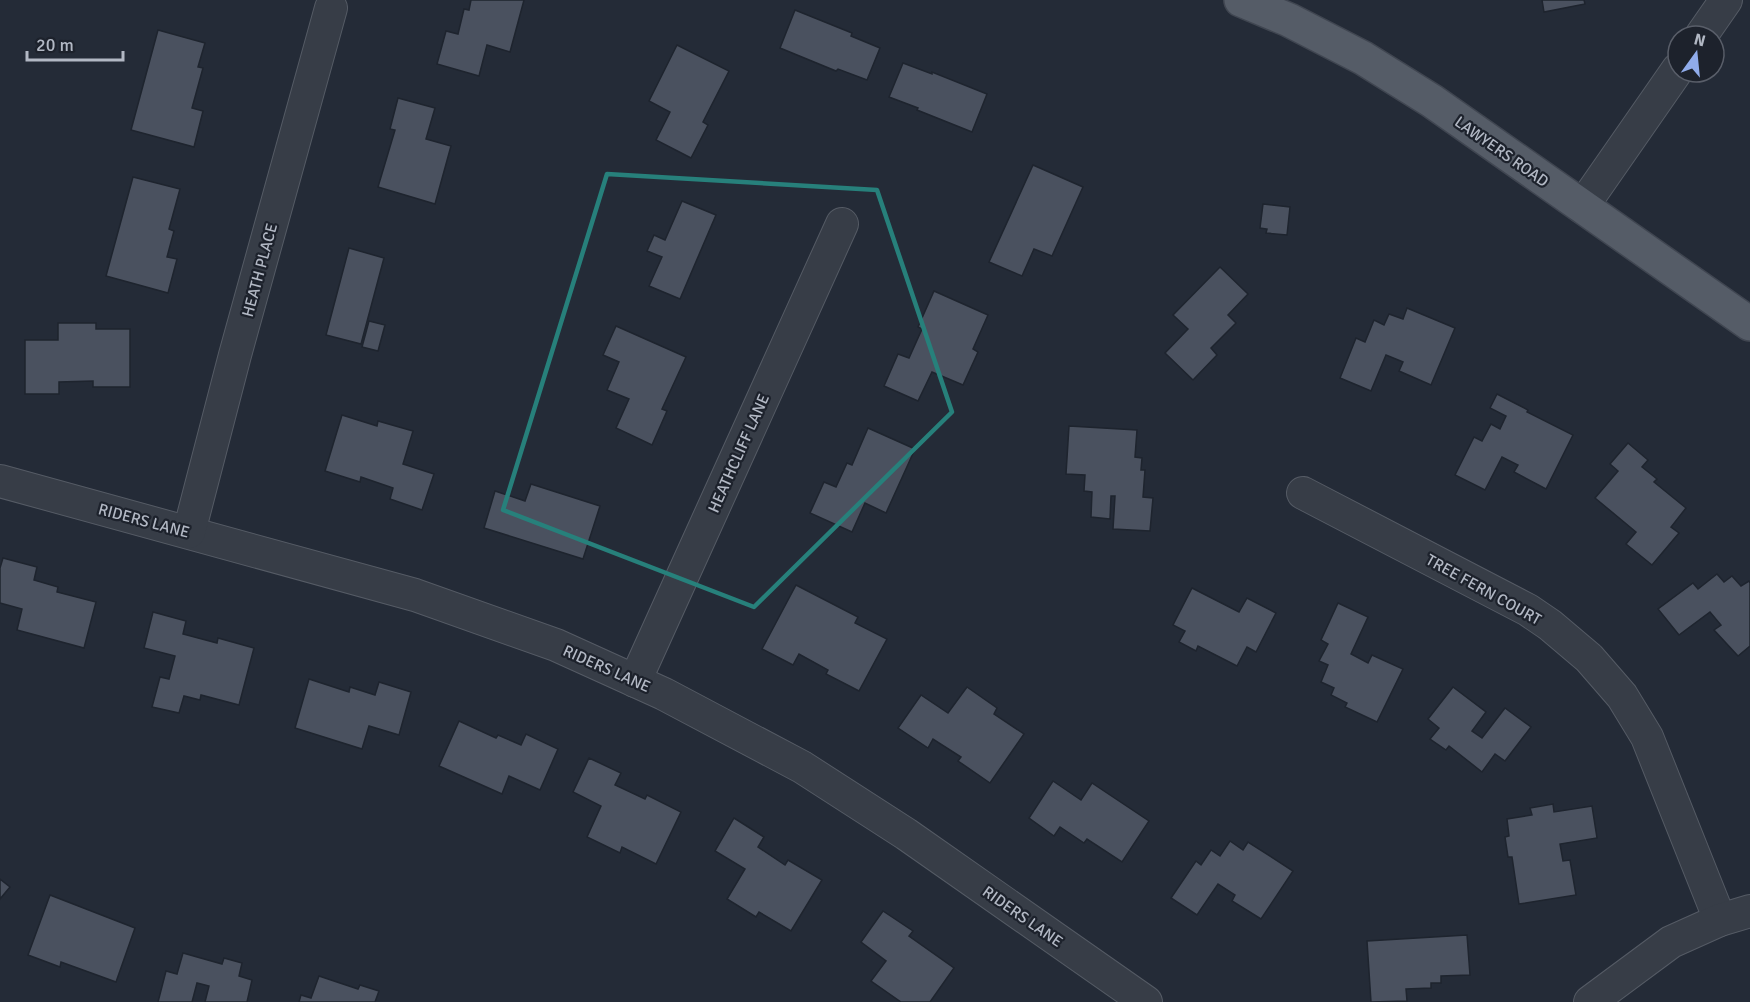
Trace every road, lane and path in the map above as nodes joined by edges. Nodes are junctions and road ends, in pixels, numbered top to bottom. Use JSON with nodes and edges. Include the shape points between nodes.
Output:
{"nodes":[{"id":1,"x":1241,"y":0,"type":"edge"},
{"id":2,"x":1726,"y":0,"type":"edge"},
{"id":3,"x":331,"y":8,"type":"dead end"},
{"id":4,"x":1709,"y":24,"type":"edge"},
{"id":5,"x":1668,"y":84,"type":"edge"},
{"id":6,"x":1582,"y":207,"type":"junction"},
{"id":7,"x":842,"y":224,"type":"dead end"},
{"id":8,"x":1750,"y":324,"type":"edge"},
{"id":9,"x":0,"y":481,"type":"edge"},
{"id":10,"x":1303,"y":493,"type":"dead end"},
{"id":11,"x":189,"y":532,"type":"junction"},
{"id":12,"x":634,"y":681,"type":"junction"},
{"id":13,"x":1750,"y":911,"type":"edge"},
{"id":14,"x":1720,"y":920,"type":"junction"},
{"id":15,"x":1146,"y":1002,"type":"edge"},
{"id":16,"x":1590,"y":1002,"type":"edge"}],
"edges":[{"from":1,"to":6,"type":"main road","name":"LAWYERS ROAD","via":[[1363,58],[1432,101]]},
{"from":2,"to":4,"type":"street"},
{"from":3,"to":11,"type":"street","name":"HEATH PLACE"},
{"from":5,"to":6,"type":"street"},
{"from":6,"to":8,"type":"main road","name":"LAWYERS ROAD"},
{"from":7,"to":12,"type":"street","name":"HEATHCLIFF LANE"},
{"from":9,"to":11,"type":"street","name":"RIDERS LANE"},
{"from":10,"to":14,"type":"street","name":"TREE FERN COURT","via":[[1528,610],[1589,658],[1622,696],[1647,737]]},
{"from":11,"to":12,"type":"street","name":"RIDERS LANE","via":[[415,595],[555,645]]},
{"from":12,"to":15,"type":"street","name":"RIDERS LANE","via":[[802,767],[906,834]]},
{"from":13,"to":14,"type":"street"},
{"from":14,"to":16,"type":"street","via":[[1671,942]]}]}
